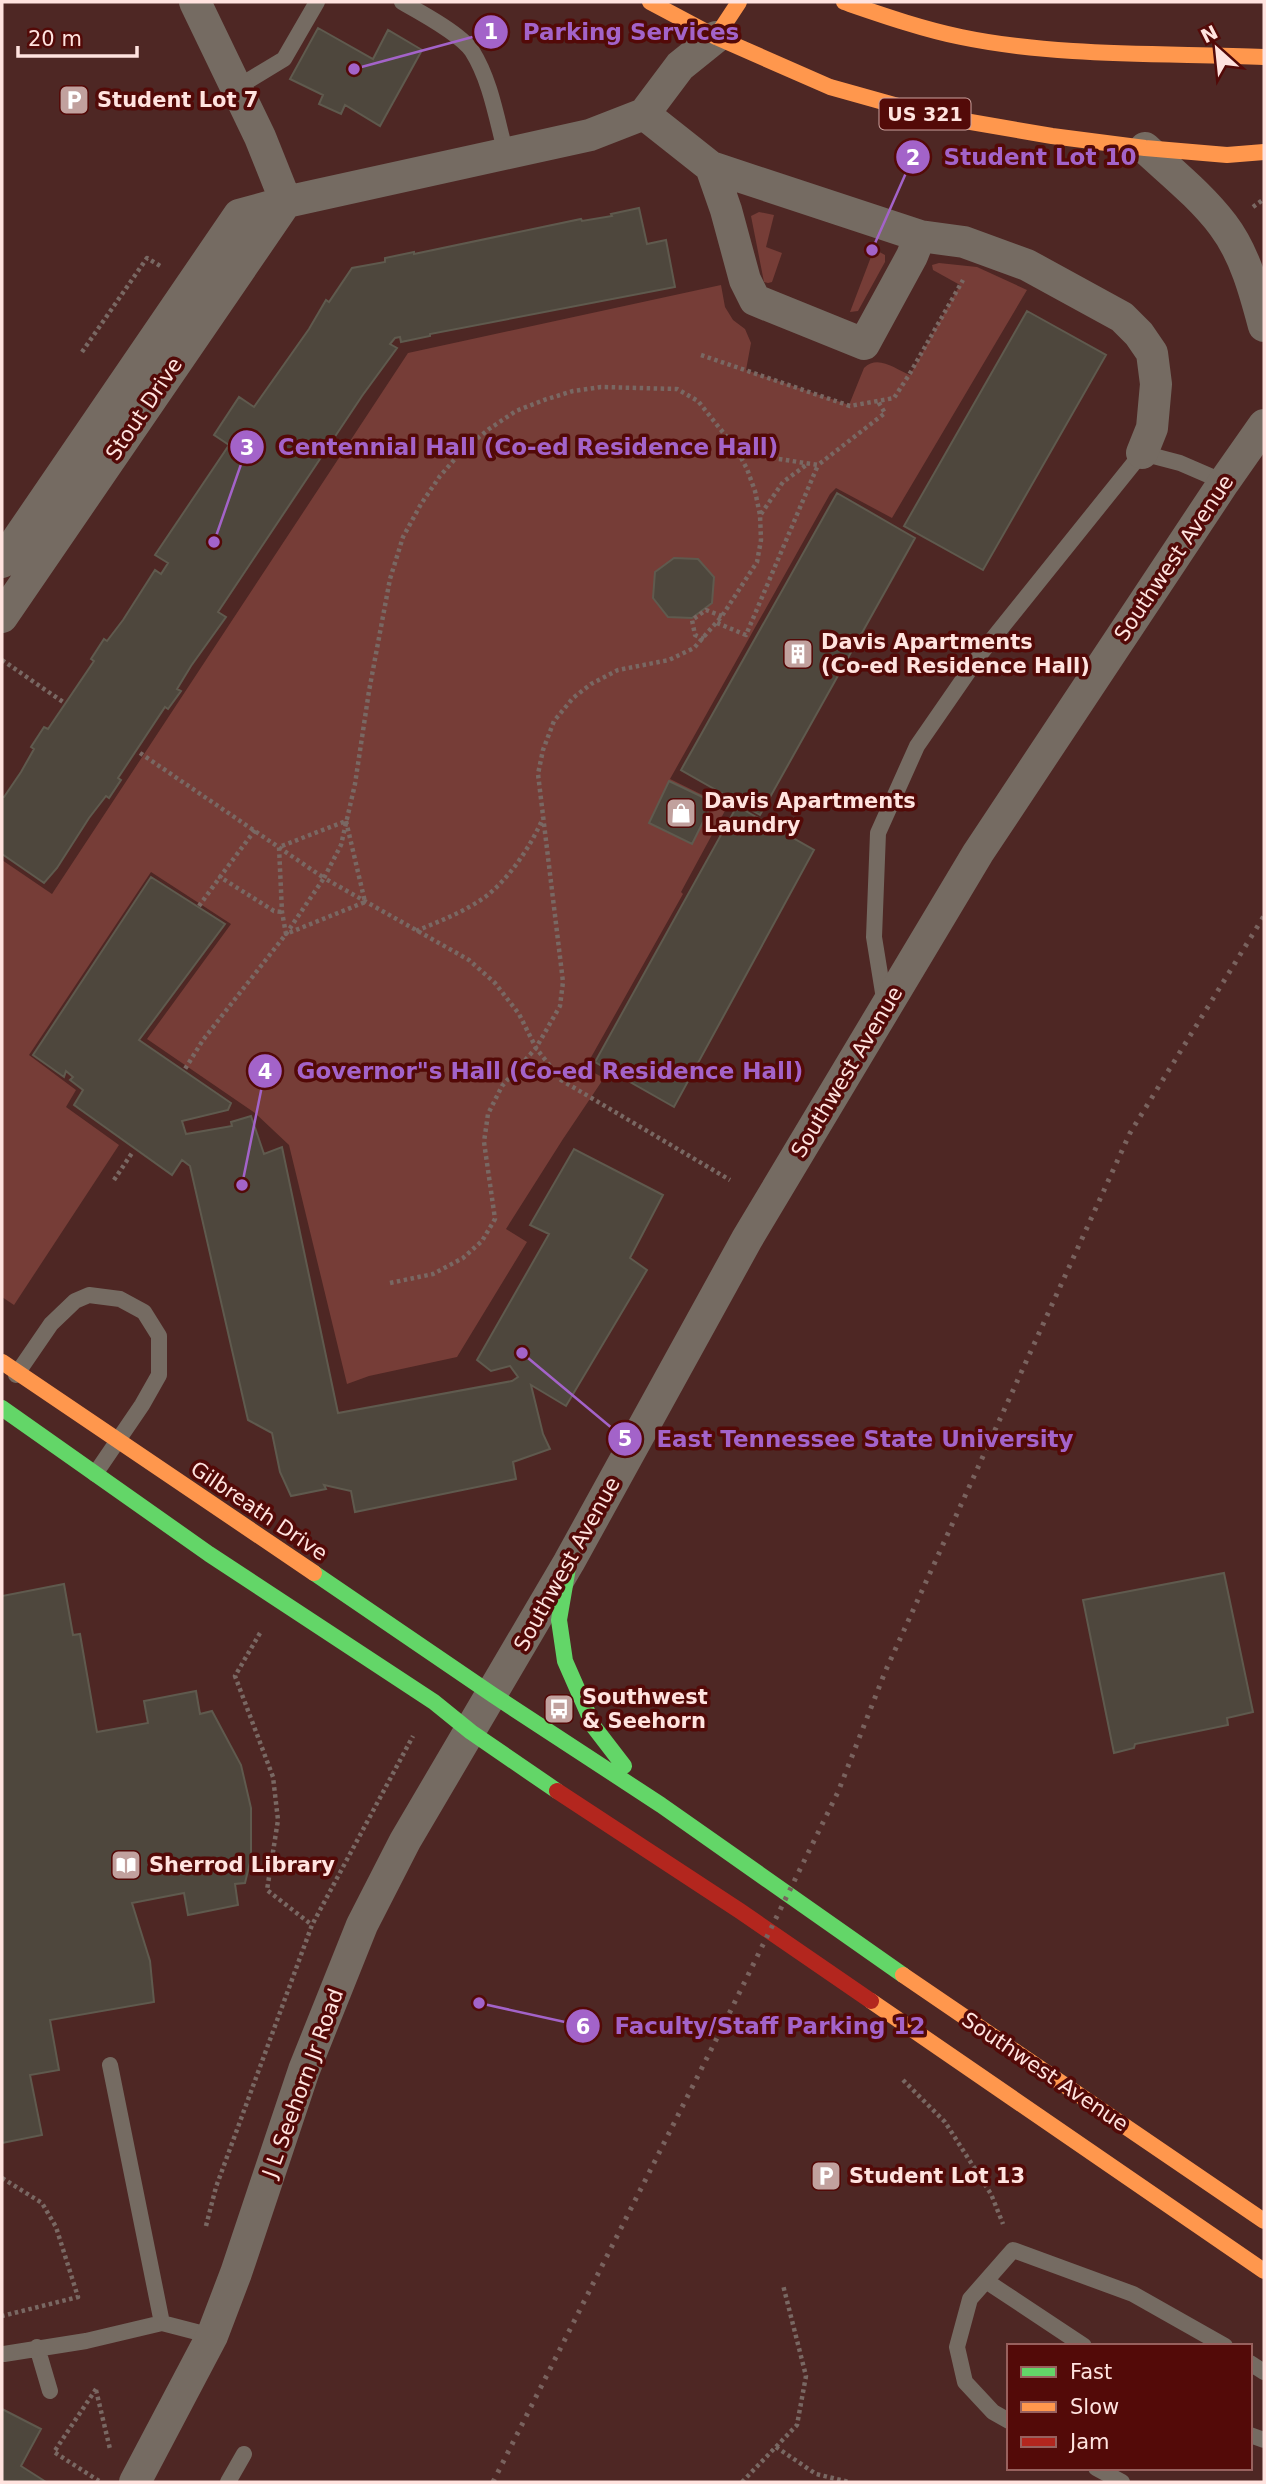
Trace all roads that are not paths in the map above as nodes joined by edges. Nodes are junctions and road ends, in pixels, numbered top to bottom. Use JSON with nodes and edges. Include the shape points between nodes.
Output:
{"nodes":[{"id":1,"x":195,"y":2,"type":"edge"},
{"id":2,"x":317,"y":2,"type":"edge"},
{"id":3,"x":402,"y":2,"type":"edge"},
{"id":4,"x":650,"y":2,"type":"edge"},
{"id":5,"x":739,"y":2,"type":"edge"},
{"id":6,"x":844,"y":2,"type":"edge"},
{"id":7,"x":716,"y":37,"type":"junction"},
{"id":8,"x":1264,"y":57,"type":"edge"},
{"id":9,"x":236,"y":88,"type":"junction"},
{"id":10,"x":644,"y":114,"type":"junction"},
{"id":11,"x":1145,"y":148,"type":"junction"},
{"id":12,"x":1264,"y":152,"type":"edge"},
{"id":13,"x":506,"y":154,"type":"junction"},
{"id":14,"x":711,"y":167,"type":"junction"},
{"id":15,"x":286,"y":202,"type":"junction"},
{"id":16,"x":920,"y":236,"type":"junction"},
{"id":17,"x":1264,"y":326,"type":"edge"},
{"id":18,"x":1264,"y":425,"type":"edge"},
{"id":19,"x":91,"y":431,"type":"junction"},
{"id":20,"x":116,"y":450,"type":"junction"},
{"id":21,"x":1142,"y":453,"type":"junction"},
{"id":22,"x":1224,"y":481,"type":"junction"},
{"id":23,"x":2,"y":562,"type":"edge"},
{"id":24,"x":2,"y":617,"type":"edge"},
{"id":25,"x":885,"y":1008,"type":"junction"},
{"id":26,"x":2,"y":1362,"type":"edge"},
{"id":27,"x":17,"y":1372,"type":"junction"},
{"id":28,"x":7,"y":1388,"type":"dead end"},
{"id":29,"x":2,"y":1408,"type":"edge"},
{"id":30,"x":119,"y":1441,"type":"junction"},
{"id":31,"x":95,"y":1474,"type":"junction"},
{"id":32,"x":569,"y":1562,"type":"junction"},
{"id":33,"x":493,"y":1695,"type":"junction"},
{"id":34,"x":471,"y":1732,"type":"junction"},
{"id":35,"x":646,"y":1794,"type":"junction"},
{"id":36,"x":110,"y":2064,"type":"dead end"},
{"id":37,"x":1264,"y":2221,"type":"edge"},
{"id":38,"x":1264,"y":2271,"type":"edge"},
{"id":39,"x":986,"y":2281,"type":"junction"},
{"id":40,"x":162,"y":2323,"type":"junction"},
{"id":41,"x":212,"y":2336,"type":"junction"},
{"id":42,"x":1081,"y":2344,"type":"edge"},
{"id":43,"x":1221,"y":2344,"type":"edge"},
{"id":44,"x":37,"y":2347,"type":"junction"},
{"id":45,"x":4,"y":2354,"type":"dead end"},
{"id":46,"x":50,"y":2391,"type":"dead end"},
{"id":47,"x":1007,"y":2420,"type":"edge"},
{"id":48,"x":244,"y":2454,"type":"dead end"},
{"id":49,"x":1100,"y":2470,"type":"edge"},
{"id":50,"x":135,"y":2482,"type":"edge"},
{"id":51,"x":228,"y":2482,"type":"edge"},
{"id":52,"x":1122,"y":2482,"type":"edge"}],
"edges":[{"from":1,"to":9,"type":"street"},
{"from":2,"to":9,"type":"lane","via":[[284,59]]},
{"from":3,"to":13,"type":"lane","via":[[471,50]]},
{"from":4,"to":7,"type":"main road","number":"US 321"},
{"from":5,"to":7,"type":"main road"},
{"from":6,"to":8,"type":"main road","via":[[975,39],[1052,49]]},
{"from":7,"to":10,"type":"street","via":[[680,66]]},
{"from":7,"to":11,"type":"main road","number":"US 321","via":[[830,87],[930,116]]},
{"from":9,"to":15,"type":"street"},
{"from":10,"to":13,"type":"street","name":"Stout Drive","via":[[590,135]]},
{"from":10,"to":14,"type":"street"},
{"from":11,"to":12,"type":"main road","number":"US 321","via":[[1227,155]]},
{"from":11,"to":17,"type":"street","via":[[1225,227],[1255,291]]},
{"from":13,"to":15,"type":"street","name":"Stout Drive"},
{"from":14,"to":16,"type":"street"},
{"from":14,"to":16,"type":"street","via":[[755,300],[864,344]]},
{"from":15,"to":19,"type":"street","name":"Stout Drive","via":[[239,215]]},
{"from":15,"to":20,"type":"street","name":"Stout Drive"},
{"from":16,"to":21,"type":"street","via":[[964,242],[1027,265],[1122,317],[1152,353],[1156,384],[1152,428]]},
{"from":18,"to":22,"type":"street","name":"Southwest Avenue"},
{"from":19,"to":20,"type":"lane"},
{"from":19,"to":23,"type":"street","name":"Stout Drive"},
{"from":20,"to":24,"type":"street","name":"Stout Drive"},
{"from":21,"to":22,"type":"lane"},
{"from":21,"to":25,"type":"lane","via":[[982,652],[917,746],[878,834],[874,937]]},
{"from":22,"to":25,"type":"street","name":"Southwest Avenue","via":[[978,853]]},
{"from":25,"to":32,"type":"street","name":"Southwest Avenue","via":[[747,1239]]},
{"from":26,"to":27,"type":"main road","name":"Gilbreath Drive"},
{"from":27,"to":28,"type":"lane"},
{"from":27,"to":30,"type":"main road","name":"Gilbreath Drive"},
{"from":27,"to":30,"type":"lane","via":[[51,1324],[75,1301],[89,1295],[120,1298],[144,1312],[159,1336],[159,1375]]},
{"from":29,"to":31,"type":"main road"},
{"from":30,"to":31,"type":"lane"},
{"from":30,"to":33,"type":"main road","name":"Gilbreath Drive"},
{"from":31,"to":34,"type":"main road","via":[[435,1702]]},
{"from":32,"to":33,"type":"street","name":"Southwest Avenue"},
{"from":32,"to":35,"type":"main road","via":[[559,1620],[565,1661],[594,1727]]},
{"from":33,"to":34,"type":"street","name":"J L Seehorn Jr Road"},
{"from":33,"to":35,"type":"main road","name":"Southwest Avenue"},
{"from":34,"to":38,"type":"main road","name":"Southwest Avenue"},
{"from":34,"to":41,"type":"street","name":"J L Seehorn Jr Road","via":[[405,1841],[362,1925],[304,2070]]},
{"from":35,"to":37,"type":"main road","name":"Southwest Avenue"},
{"from":36,"to":40,"type":"lane"},
{"from":39,"to":42,"type":"lane"},
{"from":39,"to":43,"type":"lane","via":[[1013,2250],[1133,2294]]},
{"from":39,"to":47,"type":"lane","via":[[970,2299],[957,2347],[965,2382],[993,2412]]},
{"from":40,"to":41,"type":"lane"},
{"from":40,"to":44,"type":"lane"},
{"from":41,"to":50,"type":"street","name":"J L Seehorn Jr Road"},
{"from":44,"to":45,"type":"lane"},
{"from":44,"to":46,"type":"lane"},
{"from":48,"to":51,"type":"lane"},
{"from":49,"to":52,"type":"lane"}]}
